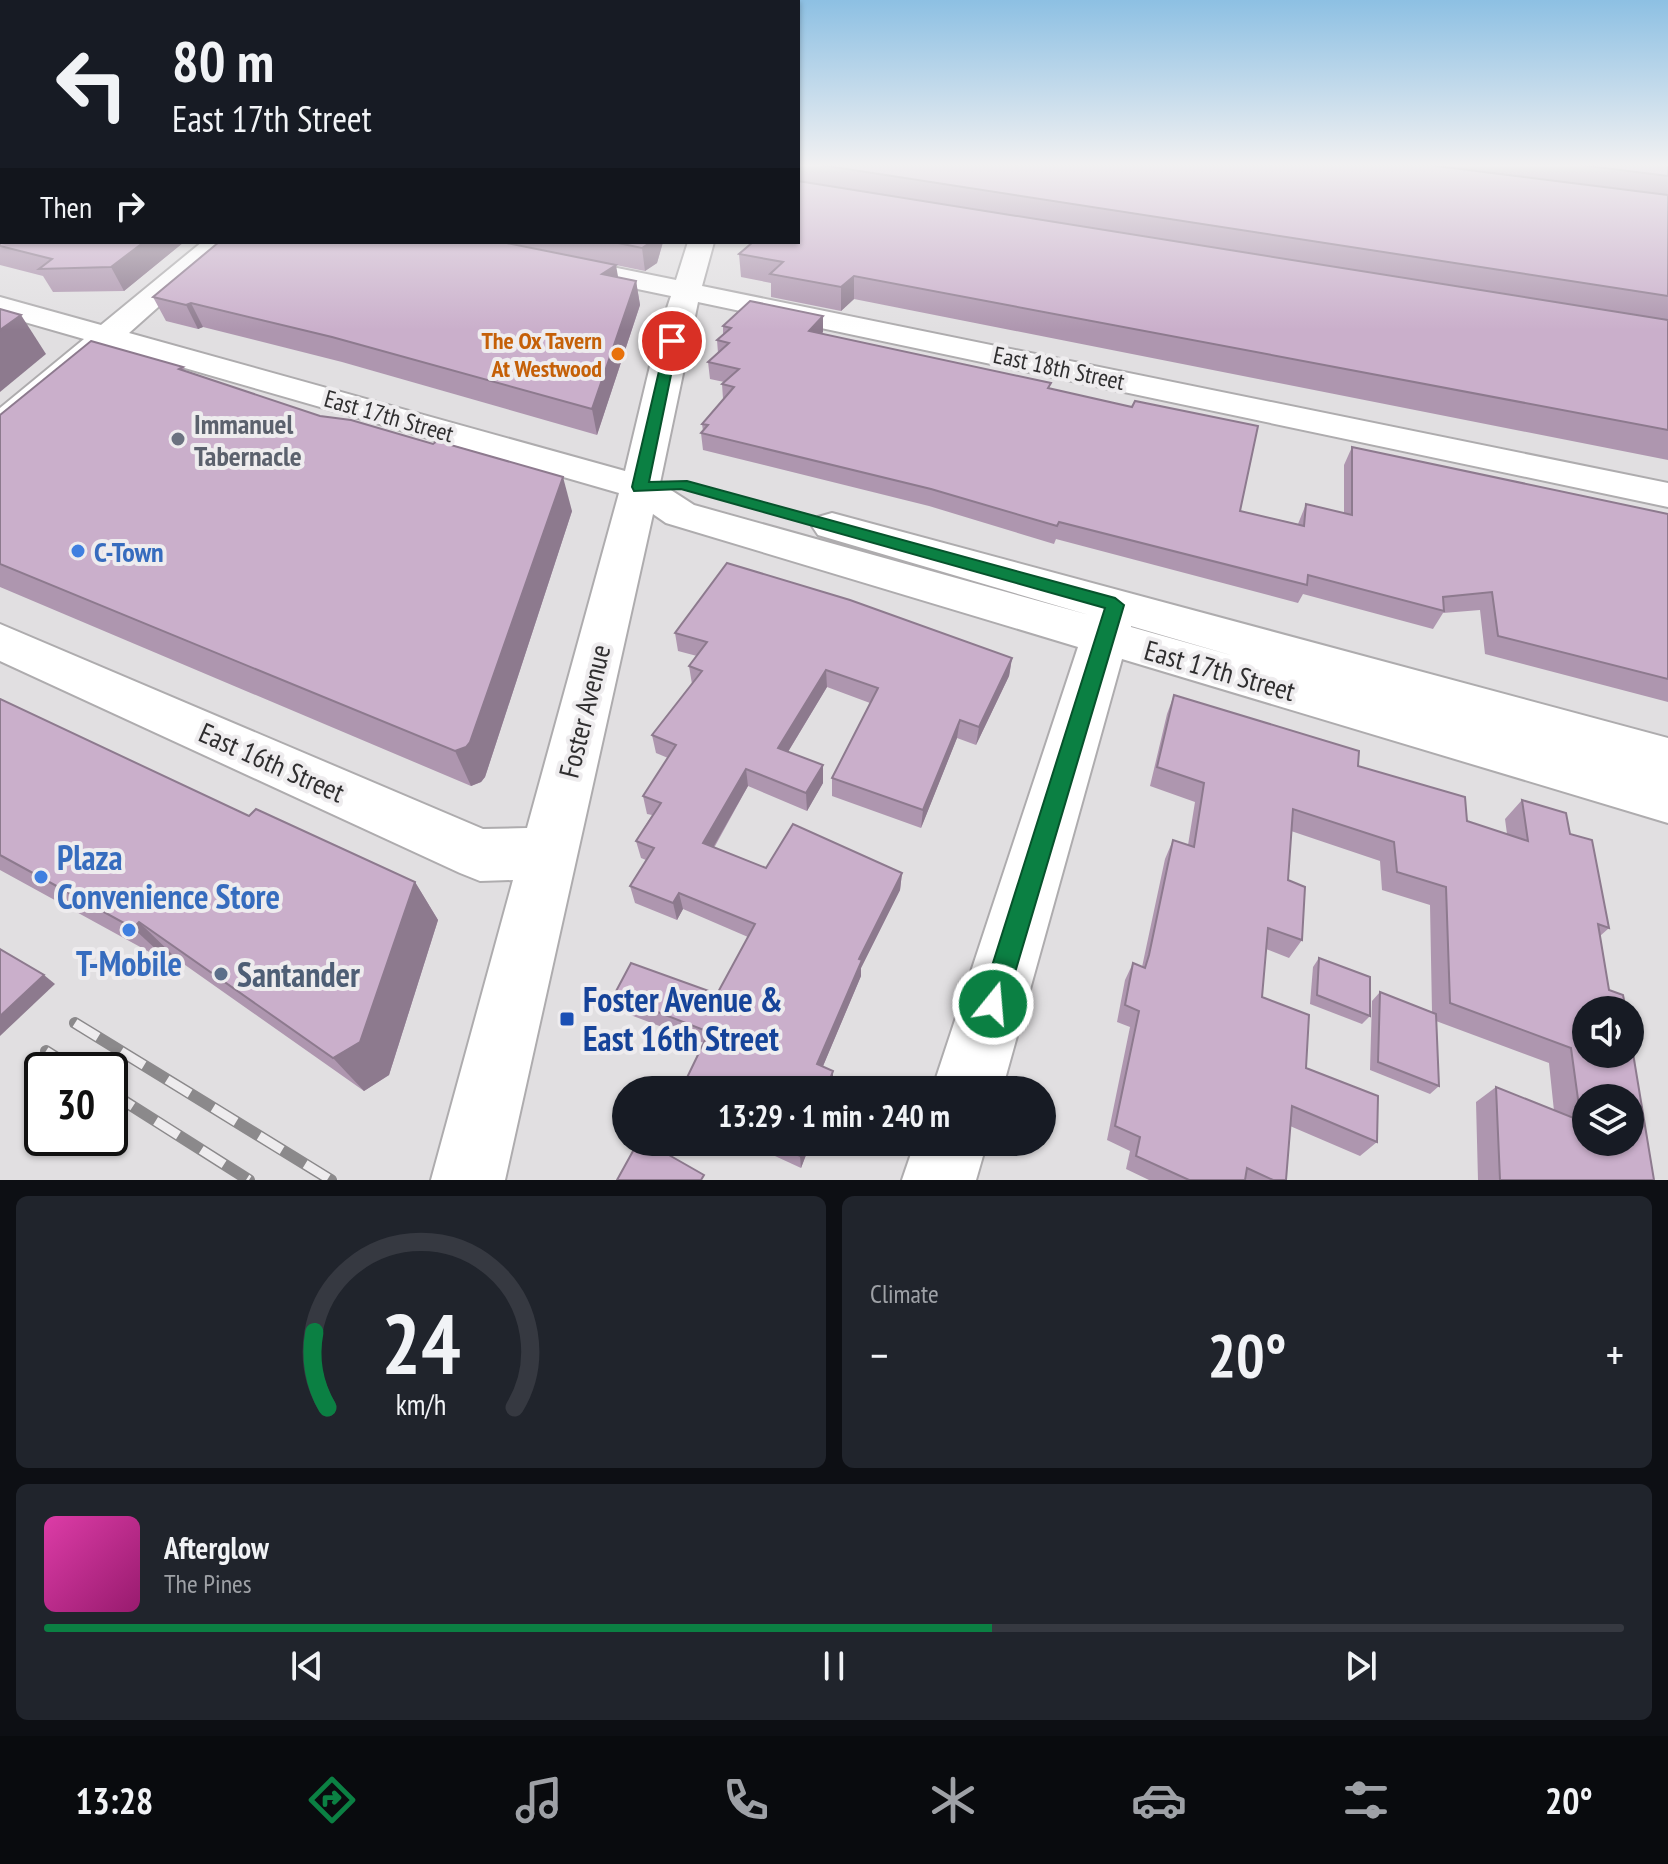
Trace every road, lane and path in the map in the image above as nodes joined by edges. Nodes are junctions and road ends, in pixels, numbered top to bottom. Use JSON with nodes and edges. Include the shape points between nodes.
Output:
{"nodes":[{"id":1,"x":216,"y":244,"type":"edge"},
{"id":2,"x":461,"y":244,"type":"edge"},
{"id":3,"x":700,"y":244,"type":"edge"},
{"id":4,"x":686,"y":290,"type":"junction"},
{"id":5,"x":0,"y":306,"type":"edge"},
{"id":6,"x":105,"y":336,"type":"junction"},
{"id":7,"x":0,"y":426,"type":"edge"},
{"id":8,"x":640,"y":487,"type":"junction"},
{"id":9,"x":1668,"y":495,"type":"edge"},
{"id":10,"x":1110,"y":621,"type":"junction"},
{"id":11,"x":0,"y":641,"type":"edge"},
{"id":12,"x":1665,"y":778,"type":"edge"},
{"id":13,"x":549,"y":853,"type":"junction"},
{"id":14,"x":971,"y":1076,"type":"edge"},
{"id":15,"x":947,"y":1156,"type":"edge"},
{"id":16,"x":468,"y":1180,"type":"edge"},
{"id":17,"x":939,"y":1180,"type":"edge"}],
"edges":[{"from":1,"to":6,"type":"street"},
{"from":2,"to":4,"type":"street","name":"East 18th Street"},
{"from":3,"to":4,"type":"street","name":"Foster Avenue"},
{"from":4,"to":8,"type":"street","name":"Foster Avenue"},
{"from":4,"to":9,"type":"street","name":"East 18th Street"},
{"from":5,"to":6,"type":"street","name":"East 17th Street"},
{"from":6,"to":7,"type":"street"},
{"from":6,"to":8,"type":"street","name":"East 17th Street"},
{"from":8,"to":10,"type":"street","name":"East 17th Street","via":[[680,514]]},
{"from":8,"to":13,"type":"street","name":"Foster Avenue"},
{"from":10,"to":12,"type":"street","name":"East 17th Street"},
{"from":10,"to":14,"type":"street"},
{"from":11,"to":13,"type":"street","name":"East 16th Street","via":[[480,855]]},
{"from":13,"to":16,"type":"street","name":"Foster Avenue"},
{"from":15,"to":17,"type":"street"}]}
